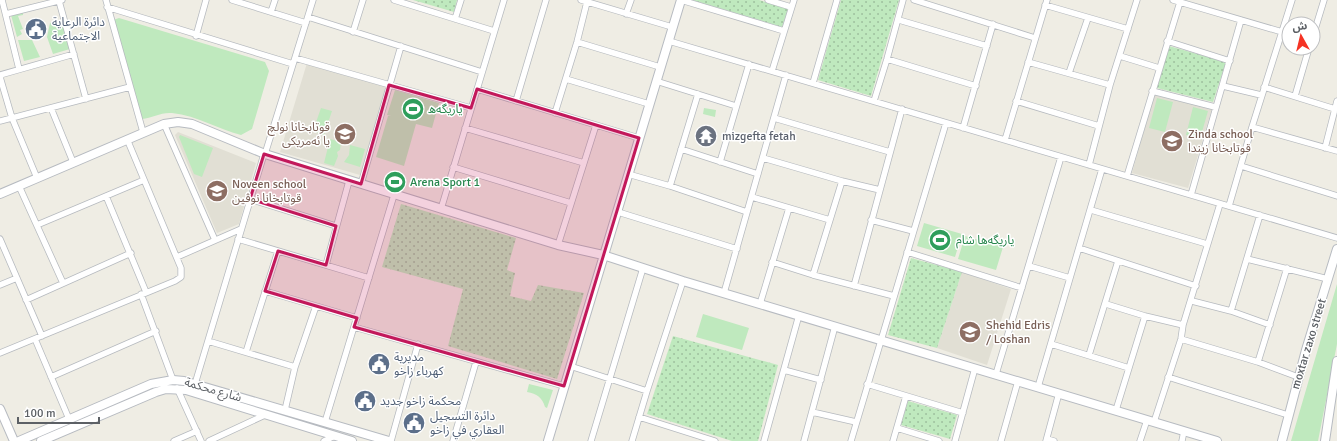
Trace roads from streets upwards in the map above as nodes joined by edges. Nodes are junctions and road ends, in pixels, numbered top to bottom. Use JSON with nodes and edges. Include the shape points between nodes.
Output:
{"nodes":[{"id":1,"x":2,"y":0,"type":"edge"},
{"id":2,"x":60,"y":0,"type":"edge"},
{"id":3,"x":106,"y":0,"type":"edge"},
{"id":4,"x":206,"y":0,"type":"edge"},
{"id":5,"x":232,"y":0,"type":"edge"},
{"id":6,"x":275,"y":0,"type":"edge"},
{"id":7,"x":313,"y":0,"type":"edge"},
{"id":8,"x":363,"y":0,"type":"edge"},
{"id":9,"x":394,"y":0,"type":"edge"},
{"id":10,"x":460,"y":0,"type":"edge"},
{"id":11,"x":504,"y":0,"type":"edge"},
{"id":12,"x":546,"y":0,"type":"edge"},
{"id":13,"x":631,"y":0,"type":"edge"},
{"id":14,"x":681,"y":0,"type":"edge"},
{"id":15,"x":768,"y":0,"type":"edge"},
{"id":16,"x":794,"y":0,"type":"edge"},
{"id":17,"x":837,"y":0,"type":"edge"},
{"id":18,"x":904,"y":0,"type":"edge"},
{"id":19,"x":914,"y":0,"type":"edge"},
{"id":20,"x":1137,"y":0,"type":"edge"},
{"id":21,"x":1173,"y":0,"type":"edge"},
{"id":22,"x":1292,"y":0,"type":"edge"},
{"id":23,"x":1324,"y":0,"type":"edge"},
{"id":24,"x":584,"y":1,"type":"edge"},
{"id":25,"x":924,"y":1,"type":"edge"},
{"id":26,"x":1046,"y":2,"type":"edge"},
{"id":27,"x":1180,"y":2,"type":"junction"},
{"id":28,"x":108,"y":7,"type":"junction"},
{"id":29,"x":791,"y":7,"type":"junction"},
{"id":30,"x":271,"y":12,"type":"junction"},
{"id":31,"x":6,"y":14,"type":"junction"},
{"id":32,"x":626,"y":14,"type":"junction"},
{"id":33,"x":1288,"y":16,"type":"edge"},
{"id":34,"x":1319,"y":16,"type":"edge"},
{"id":35,"x":1088,"y":18,"type":"junction"},
{"id":36,"x":455,"y":19,"type":"junction"},
{"id":37,"x":307,"y":20,"type":"junction"},
{"id":38,"x":899,"y":20,"type":"junction"},
{"id":39,"x":1241,"y":20,"type":"junction"},
{"id":40,"x":993,"y":24,"type":"junction"},
{"id":41,"x":672,"y":27,"type":"junction"},
{"id":42,"x":1128,"y":29,"type":"junction"},
{"id":43,"x":494,"y":31,"type":"junction"},
{"id":44,"x":784,"y":31,"type":"junction"},
{"id":45,"x":1281,"y":31,"type":"edge"},
{"id":46,"x":353,"y":32,"type":"junction"},
{"id":47,"x":196,"y":36,"type":"junction"},
{"id":48,"x":1035,"y":38,"type":"junction"},
{"id":49,"x":1281,"y":38,"type":"edge"},
{"id":50,"x":669,"y":40,"type":"junction"},
{"id":51,"x":1168,"y":41,"type":"junction"},
{"id":52,"x":577,"y":42,"type":"junction"},
{"id":53,"x":401,"y":46,"type":"junction"},
{"id":54,"x":987,"y":46,"type":"junction"},
{"id":55,"x":74,"y":54,"type":"junction"},
{"id":56,"x":1120,"y":56,"type":"junction"},
{"id":57,"x":1307,"y":56,"type":"edge"},
{"id":58,"x":888,"y":59,"type":"junction"},
{"id":59,"x":294,"y":61,"type":"junction"},
{"id":60,"x":1230,"y":61,"type":"junction"},
{"id":61,"x":1028,"y":62,"type":"junction"},
{"id":62,"x":749,"y":64,"type":"junction"},
{"id":63,"x":660,"y":67,"type":"junction"},
{"id":64,"x":1159,"y":68,"type":"junction"},
{"id":65,"x":19,"y":69,"type":"junction"},
{"id":66,"x":772,"y":71,"type":"junction"},
{"id":67,"x":482,"y":72,"type":"junction"},
{"id":68,"x":1069,"y":73,"type":"junction"},
{"id":69,"x":786,"y":75,"type":"junction"},
{"id":70,"x":0,"y":76,"type":"edge"},
{"id":71,"x":566,"y":79,"type":"junction"},
{"id":72,"x":656,"y":81,"type":"junction"},
{"id":73,"x":812,"y":83,"type":"junction"},
{"id":74,"x":389,"y":85,"type":"junction"},
{"id":75,"x":1110,"y":85,"type":"junction"},
{"id":76,"x":976,"y":86,"type":"junction"},
{"id":77,"x":1223,"y":86,"type":"junction"},
{"id":78,"x":130,"y":87,"type":"junction"},
{"id":79,"x":1264,"y":87,"type":"junction"},
{"id":80,"x":477,"y":89,"type":"junction"},
{"id":81,"x":1152,"y":91,"type":"junction"},
{"id":82,"x":698,"y":94,"type":"junction"},
{"id":83,"x":1261,"y":95,"type":"junction"},
{"id":84,"x":1295,"y":96,"type":"junction"},
{"id":85,"x":86,"y":99,"type":"junction"},
{"id":86,"x":516,"y":101,"type":"junction"},
{"id":87,"x":874,"y":101,"type":"junction"},
{"id":88,"x":1016,"y":101,"type":"junction"},
{"id":89,"x":1337,"y":101,"type":"edge"},
{"id":90,"x":649,"y":104,"type":"junction"},
{"id":91,"x":736,"y":106,"type":"junction"},
{"id":92,"x":1216,"y":107,"type":"junction"},
{"id":93,"x":51,"y":108,"type":"junction"},
{"id":94,"x":471,"y":108,"type":"junction"},
{"id":95,"x":902,"y":109,"type":"junction"},
{"id":96,"x":1335,"y":109,"type":"junction"},
{"id":97,"x":555,"y":113,"type":"junction"},
{"id":98,"x":12,"y":118,"type":"junction"},
{"id":99,"x":774,"y":118,"type":"junction"},
{"id":100,"x":0,"y":121,"type":"edge"},
{"id":101,"x":946,"y":122,"type":"junction"},
{"id":102,"x":164,"y":124,"type":"junction"},
{"id":103,"x":596,"y":125,"type":"junction"},
{"id":104,"x":1099,"y":126,"type":"junction"},
{"id":105,"x":1252,"y":127,"type":"junction"},
{"id":106,"x":465,"y":128,"type":"junction"},
{"id":107,"x":963,"y":128,"type":"junction"},
{"id":108,"x":143,"y":132,"type":"junction"},
{"id":109,"x":639,"y":138,"type":"junction"},
{"id":110,"x":127,"y":139,"type":"junction"},
{"id":111,"x":1005,"y":140,"type":"junction"},
{"id":112,"x":1325,"y":148,"type":"junction"},
{"id":113,"x":681,"y":149,"type":"junction"},
{"id":114,"x":1337,"y":151,"type":"edge"},
{"id":115,"x":890,"y":152,"type":"junction"},
{"id":116,"x":264,"y":154,"type":"junction"},
{"id":117,"x":1061,"y":156,"type":"junction"},
{"id":118,"x":763,"y":158,"type":"junction"},
{"id":119,"x":73,"y":162,"type":"junction"},
{"id":120,"x":720,"y":162,"type":"junction"},
{"id":121,"x":584,"y":163,"type":"junction"},
{"id":122,"x":1089,"y":165,"type":"junction"},
{"id":123,"x":1241,"y":166,"type":"junction"},
{"id":124,"x":454,"y":167,"type":"junction"},
{"id":125,"x":1102,"y":169,"type":"junction"},
{"id":126,"x":628,"y":174,"type":"junction"},
{"id":127,"x":758,"y":174,"type":"junction"},
{"id":128,"x":1127,"y":176,"type":"junction"},
{"id":129,"x":37,"y":178,"type":"junction"},
{"id":130,"x":144,"y":180,"type":"junction"},
{"id":131,"x":349,"y":181,"type":"junction"},
{"id":132,"x":842,"y":181,"type":"junction"},
{"id":133,"x":361,"y":184,"type":"junction"},
{"id":134,"x":19,"y":186,"type":"junction"},
{"id":135,"x":670,"y":186,"type":"junction"},
{"id":136,"x":880,"y":190,"type":"junction"},
{"id":137,"x":0,"y":194,"type":"edge"},
{"id":138,"x":394,"y":195,"type":"junction"},
{"id":139,"x":1191,"y":195,"type":"junction"},
{"id":140,"x":106,"y":196,"type":"junction"},
{"id":141,"x":1337,"y":196,"type":"edge"},
{"id":142,"x":752,"y":197,"type":"junction"},
{"id":143,"x":250,"y":199,"type":"junction"},
{"id":144,"x":571,"y":203,"type":"junction"},
{"id":145,"x":1220,"y":204,"type":"junction"},
{"id":146,"x":1229,"y":206,"type":"junction"},
{"id":147,"x":789,"y":208,"type":"junction"},
{"id":148,"x":441,"y":209,"type":"junction"},
{"id":149,"x":1091,"y":210,"type":"junction"},
{"id":150,"x":618,"y":212,"type":"junction"},
{"id":151,"x":748,"y":212,"type":"junction"},
{"id":152,"x":1260,"y":215,"type":"junction"},
{"id":153,"x":830,"y":220,"type":"junction"},
{"id":154,"x":871,"y":220,"type":"junction"},
{"id":155,"x":37,"y":225,"type":"junction"},
{"id":156,"x":336,"y":226,"type":"junction"},
{"id":157,"x":241,"y":229,"type":"junction"},
{"id":158,"x":913,"y":231,"type":"junction"},
{"id":159,"x":1337,"y":238,"type":"edge"},
{"id":160,"x":238,"y":239,"type":"junction"},
{"id":161,"x":0,"y":240,"type":"edge"},
{"id":162,"x":214,"y":240,"type":"junction"},
{"id":163,"x":1207,"y":244,"type":"junction"},
{"id":164,"x":558,"y":245,"type":"junction"},
{"id":165,"x":1079,"y":248,"type":"junction"},
{"id":166,"x":737,"y":249,"type":"junction"},
{"id":167,"x":1337,"y":249,"type":"edge"},
{"id":168,"x":278,"y":251,"type":"junction"},
{"id":169,"x":907,"y":252,"type":"junction"},
{"id":170,"x":131,"y":253,"type":"junction"},
{"id":171,"x":603,"y":255,"type":"junction"},
{"id":172,"x":177,"y":257,"type":"junction"},
{"id":173,"x":1247,"y":259,"type":"junction"},
{"id":174,"x":1118,"y":261,"type":"junction"},
{"id":175,"x":772,"y":262,"type":"junction"},
{"id":176,"x":326,"y":265,"type":"junction"},
{"id":177,"x":1028,"y":266,"type":"junction"},
{"id":178,"x":643,"y":268,"type":"junction"},
{"id":179,"x":1287,"y":268,"type":"junction"},
{"id":180,"x":813,"y":275,"type":"junction"},
{"id":181,"x":16,"y":278,"type":"junction"},
{"id":182,"x":369,"y":278,"type":"junction"},
{"id":183,"x":1070,"y":278,"type":"junction"},
{"id":184,"x":1328,"y":278,"type":"junction"},
{"id":185,"x":683,"y":281,"type":"junction"},
{"id":186,"x":62,"y":282,"type":"junction"},
{"id":187,"x":0,"y":285,"type":"edge"},
{"id":188,"x":854,"y":286,"type":"junction"},
{"id":189,"x":1196,"y":286,"type":"junction"},
{"id":190,"x":1022,"y":288,"type":"junction"},
{"id":191,"x":265,"y":291,"type":"junction"},
{"id":192,"x":144,"y":293,"type":"junction"},
{"id":193,"x":724,"y":293,"type":"junction"},
{"id":194,"x":894,"y":296,"type":"junction"},
{"id":195,"x":26,"y":300,"type":"junction"},
{"id":196,"x":1192,"y":301,"type":"junction"},
{"id":197,"x":760,"y":304,"type":"junction"},
{"id":198,"x":1106,"y":304,"type":"junction"},
{"id":199,"x":316,"y":306,"type":"junction"},
{"id":200,"x":1231,"y":311,"type":"junction"},
{"id":201,"x":799,"y":315,"type":"junction"},
{"id":202,"x":1145,"y":316,"type":"junction"},
{"id":203,"x":357,"y":318,"type":"junction"},
{"id":204,"x":1183,"y":325,"type":"junction"},
{"id":205,"x":1270,"y":325,"type":"junction"},
{"id":206,"x":354,"y":326,"type":"junction"},
{"id":207,"x":835,"y":326,"type":"junction"},
{"id":208,"x":156,"y":332,"type":"junction"},
{"id":209,"x":42,"y":336,"type":"junction"},
{"id":210,"x":1181,"y":338,"type":"junction"},
{"id":211,"x":35,"y":339,"type":"junction"},
{"id":212,"x":880,"y":339,"type":"junction"},
{"id":213,"x":208,"y":340,"type":"junction"},
{"id":214,"x":418,"y":344,"type":"junction"},
{"id":215,"x":1051,"y":344,"type":"junction"},
{"id":216,"x":246,"y":352,"type":"junction"},
{"id":217,"x":0,"y":353,"type":"edge"},
{"id":218,"x":1089,"y":355,"type":"junction"},
{"id":219,"x":1337,"y":361,"type":"edge"},
{"id":220,"x":476,"y":362,"type":"junction"},
{"id":221,"x":1258,"y":362,"type":"junction"},
{"id":222,"x":570,"y":366,"type":"junction"},
{"id":223,"x":295,"y":367,"type":"junction"},
{"id":224,"x":976,"y":368,"type":"junction"},
{"id":225,"x":1128,"y":368,"type":"junction"},
{"id":226,"x":784,"y":370,"type":"junction"},
{"id":227,"x":996,"y":374,"type":"junction"},
{"id":228,"x":51,"y":377,"type":"junction"},
{"id":229,"x":1168,"y":377,"type":"junction"},
{"id":230,"x":1298,"y":377,"type":"junction"},
{"id":231,"x":610,"y":379,"type":"junction"},
{"id":232,"x":173,"y":380,"type":"junction"},
{"id":233,"x":820,"y":380,"type":"junction"},
{"id":234,"x":1018,"y":381,"type":"junction"},
{"id":235,"x":195,"y":384,"type":"junction"},
{"id":236,"x":867,"y":384,"type":"junction"},
{"id":237,"x":564,"y":386,"type":"junction"},
{"id":238,"x":1038,"y":387,"type":"junction"},
{"id":239,"x":177,"y":388,"type":"junction"},
{"id":240,"x":647,"y":391,"type":"junction"},
{"id":241,"x":1059,"y":393,"type":"junction"},
{"id":242,"x":906,"y":396,"type":"junction"},
{"id":243,"x":0,"y":409,"type":"edge"},
{"id":244,"x":285,"y":410,"type":"junction"},
{"id":245,"x":1116,"y":410,"type":"junction"},
{"id":246,"x":812,"y":412,"type":"junction"},
{"id":247,"x":963,"y":413,"type":"junction"},
{"id":248,"x":268,"y":414,"type":"junction"},
{"id":249,"x":1288,"y":416,"type":"junction"},
{"id":250,"x":639,"y":417,"type":"junction"},
{"id":251,"x":69,"y":419,"type":"junction"},
{"id":252,"x":1151,"y":421,"type":"junction"},
{"id":253,"x":325,"y":422,"type":"junction"},
{"id":254,"x":856,"y":422,"type":"junction"},
{"id":255,"x":897,"y":428,"type":"junction"},
{"id":256,"x":197,"y":431,"type":"junction"},
{"id":257,"x":1184,"y":431,"type":"junction"},
{"id":258,"x":356,"y":432,"type":"junction"},
{"id":259,"x":335,"y":436,"type":"junction"},
{"id":260,"x":1282,"y":437,"type":"edge"},
{"id":261,"x":711,"y":440,"type":"edge"},
{"id":262,"x":1046,"y":440,"type":"edge"},
{"id":263,"x":14,"y":441,"type":"edge"},
{"id":264,"x":19,"y":441,"type":"edge"},
{"id":265,"x":41,"y":441,"type":"edge"},
{"id":266,"x":174,"y":441,"type":"edge"},
{"id":267,"x":201,"y":441,"type":"edge"},
{"id":268,"x":209,"y":441,"type":"edge"},
{"id":269,"x":324,"y":441,"type":"edge"},
{"id":270,"x":353,"y":441,"type":"edge"},
{"id":271,"x":390,"y":441,"type":"edge"},
{"id":272,"x":453,"y":441,"type":"edge"},
{"id":273,"x":548,"y":441,"type":"edge"},
{"id":274,"x":591,"y":441,"type":"edge"},
{"id":275,"x":632,"y":441,"type":"edge"},
{"id":276,"x":764,"y":441,"type":"edge"},
{"id":277,"x":804,"y":441,"type":"edge"},
{"id":278,"x":851,"y":441,"type":"edge"},
{"id":279,"x":893,"y":441,"type":"edge"},
{"id":280,"x":939,"y":441,"type":"edge"},
{"id":281,"x":955,"y":441,"type":"edge"},
{"id":282,"x":1001,"y":441,"type":"edge"},
{"id":283,"x":1054,"y":441,"type":"edge"},
{"id":284,"x":1140,"y":441,"type":"edge"},
{"id":285,"x":1182,"y":441,"type":"edge"},
{"id":286,"x":1217,"y":441,"type":"edge"},
{"id":287,"x":1278,"y":441,"type":"edge"},
{"id":288,"x":1325,"y":441,"type":"edge"}],
"edges":[{"from":1,"to":31,"type":"street"},
{"from":2,"to":31,"type":"street"},
{"from":2,"to":55,"type":"street"},
{"from":3,"to":28,"type":"street"},
{"from":4,"to":47,"type":"street"},
{"from":5,"to":30,"type":"street"},
{"from":6,"to":30,"type":"street"},
{"from":7,"to":37,"type":"street"},
{"from":8,"to":46,"type":"street"},
{"from":9,"to":36,"type":"street"},
{"from":10,"to":36,"type":"street"},
{"from":11,"to":43,"type":"street"},
{"from":12,"to":86,"type":"street"},
{"from":13,"to":32,"type":"street"},
{"from":14,"to":41,"type":"street"},
{"from":14,"to":44,"type":"street"},
{"from":15,"to":29,"type":"street"},
{"from":16,"to":29,"type":"street"},
{"from":17,"to":73,"type":"street"},
{"from":18,"to":38,"type":"street"},
{"from":19,"to":25,"type":"street"},
{"from":20,"to":42,"type":"street"},
{"from":21,"to":27,"type":"street"},
{"from":22,"to":33,"type":"street"},
{"from":23,"to":34,"type":"street"},
{"from":24,"to":32,"type":"street"},
{"from":24,"to":52,"type":"street"},
{"from":25,"to":40,"type":"street"},
{"from":26,"to":35,"type":"street"},
{"from":26,"to":48,"type":"street"},
{"from":27,"to":39,"type":"street"},
{"from":27,"to":51,"type":"street"},
{"from":28,"to":47,"type":"street"},
{"from":28,"to":78,"type":"street"},
{"from":29,"to":44,"type":"street"},
{"from":30,"to":37,"type":"street"},
{"from":31,"to":65,"type":"street"},
{"from":32,"to":41,"type":"street"},
{"from":35,"to":42,"type":"street"},
{"from":35,"to":68,"type":"street"},
{"from":36,"to":43,"type":"street"},
{"from":37,"to":46,"type":"street"},
{"from":37,"to":59,"type":"street"},
{"from":38,"to":54,"type":"street"},
{"from":38,"to":58,"type":"street"},
{"from":39,"to":45,"type":"street"},
{"from":39,"to":60,"type":"street"},
{"from":40,"to":48,"type":"street"},
{"from":40,"to":54,"type":"street"},
{"from":41,"to":50,"type":"street"},
{"from":42,"to":56,"type":"street"},
{"from":43,"to":67,"type":"street"},
{"from":44,"to":66,"type":"street"},
{"from":46,"to":53,"type":"street"},
{"from":47,"to":59,"type":"street"},
{"from":48,"to":61,"type":"street"},
{"from":49,"to":79,"type":"street"},
{"from":50,"to":62,"type":"street"},
{"from":50,"to":63,"type":"street"},
{"from":51,"to":60,"type":"street"},
{"from":51,"to":64,"type":"street"},
{"from":52,"to":63,"type":"street"},
{"from":52,"to":71,"type":"street"},
{"from":53,"to":67,"type":"street"},
{"from":53,"to":74,"type":"street"},
{"from":54,"to":76,"type":"street"},
{"from":55,"to":65,"type":"street"},
{"from":55,"to":85,"type":"street"},
{"from":56,"to":64,"type":"street"},
{"from":56,"to":75,"type":"street"},
{"from":57,"to":84,"type":"street"},
{"from":58,"to":76,"type":"street"},
{"from":58,"to":87,"type":"street"},
{"from":59,"to":74,"type":"street"},
{"from":59,"to":116,"type":"street"},
{"from":60,"to":77,"type":"street"},
{"from":61,"to":68,"type":"street"},
{"from":61,"to":88,"type":"street"},
{"from":62,"to":66,"type":"street"},
{"from":62,"to":91,"type":"street"},
{"from":63,"to":72,"type":"street"},
{"from":64,"to":81,"type":"street"},
{"from":65,"to":70,"type":"street"},
{"from":66,"to":69,"type":"street"},
{"from":67,"to":80,"type":"street"},
{"from":68,"to":75,"type":"street"},
{"from":69,"to":73,"type":"street"},
{"from":69,"to":99,"type":"street"},
{"from":70,"to":98,"type":"street"},
{"from":71,"to":90,"type":"street"},
{"from":71,"to":97,"type":"street"},
{"from":72,"to":82,"type":"street"},
{"from":72,"to":90,"type":"street"},
{"from":73,"to":87,"type":"street"},
{"from":74,"to":94,"type":"street"},
{"from":74,"to":133,"type":"street"},
{"from":75,"to":104,"type":"street"},
{"from":76,"to":107,"type":"street"},
{"from":77,"to":83,"type":"street"},
{"from":77,"to":92,"type":"street"},
{"from":78,"to":85,"type":"street"},
{"from":78,"to":108,"type":"street"},
{"from":79,"to":83,"type":"street"},
{"from":79,"to":84,"type":"street"},
{"from":80,"to":86,"type":"street"},
{"from":80,"to":94,"type":"street"},
{"from":81,"to":92,"type":"street"},
{"from":81,"to":128,"type":"street"},
{"from":82,"to":91,"type":"street"},
{"from":82,"to":113,"type":"street"},
{"from":83,"to":105,"type":"street"},
{"from":84,"to":96,"type":"street"},
{"from":85,"to":93,"type":"street"},
{"from":86,"to":97,"type":"street"},
{"from":87,"to":95,"type":"street"},
{"from":88,"to":104,"type":"street"},
{"from":88,"to":111,"type":"street"},
{"from":89,"to":96,"type":"street"},
{"from":90,"to":109,"type":"street"},
{"from":91,"to":120,"type":"street"},
{"from":92,"to":139,"type":"street"},
{"from":93,"to":98,"type":"street"},
{"from":93,"to":119,"type":"street"},
{"from":94,"to":106,"type":"street"},
{"from":95,"to":101,"type":"street"},
{"from":95,"to":115,"type":"street"},
{"from":96,"to":112,"type":"street"},
{"from":97,"to":103,"type":"street"},
{"from":98,"to":100,"type":"street"},
{"from":98,"to":129,"type":"street"},
{"from":99,"to":115,"type":"street"},
{"from":99,"to":118,"type":"street"},
{"from":101,"to":107,"type":"street"},
{"from":101,"to":158,"type":"street"},
{"from":102,"to":108,"type":"street"},
{"from":102,"to":116,"type":"street","via":[[192,124]]},
{"from":102,"to":162,"type":"street"},
{"from":103,"to":109,"type":"street"},
{"from":103,"to":121,"type":"street"},
{"from":104,"to":122,"type":"street"},
{"from":105,"to":112,"type":"street"},
{"from":105,"to":123,"type":"street"},
{"from":106,"to":121,"type":"street"},
{"from":106,"to":124,"type":"street"},
{"from":107,"to":111,"type":"street"},
{"from":108,"to":110,"type":"street"},
{"from":109,"to":126,"type":"street"},
{"from":110,"to":119,"type":"street"},
{"from":110,"to":130,"type":"street"},
{"from":111,"to":117,"type":"street"},
{"from":112,"to":114,"type":"street"},
{"from":113,"to":120,"type":"street"},
{"from":113,"to":135,"type":"street"},
{"from":115,"to":136,"type":"street"},
{"from":116,"to":131,"type":"street"},
{"from":116,"to":143,"type":"street"},
{"from":117,"to":122,"type":"street"},
{"from":117,"to":177,"type":"street"},
{"from":118,"to":127,"type":"street"},
{"from":118,"to":132,"type":"street"},
{"from":119,"to":129,"type":"street"},
{"from":120,"to":127,"type":"street"},
{"from":121,"to":144,"type":"street"},
{"from":122,"to":125,"type":"street"},
{"from":123,"to":141,"type":"street"},
{"from":123,"to":146,"type":"street"},
{"from":124,"to":144,"type":"street"},
{"from":124,"to":148,"type":"street"},
{"from":125,"to":128,"type":"street"},
{"from":125,"to":149,"type":"street"},
{"from":126,"to":135,"type":"street"},
{"from":126,"to":150,"type":"street"},
{"from":127,"to":142,"type":"street"},
{"from":128,"to":139,"type":"street"},
{"from":129,"to":134,"type":"street"},
{"from":130,"to":140,"type":"street"},
{"from":130,"to":172,"type":"street"},
{"from":131,"to":133,"type":"street"},
{"from":131,"to":156,"type":"street"},
{"from":132,"to":136,"type":"street"},
{"from":132,"to":153,"type":"street"},
{"from":133,"to":138,"type":"street"},
{"from":134,"to":137,"type":"street"},
{"from":134,"to":155,"type":"street"},
{"from":135,"to":151,"type":"street"},
{"from":136,"to":154,"type":"street"},
{"from":138,"to":148,"type":"street"},
{"from":138,"to":182,"type":"street"},
{"from":139,"to":145,"type":"street"},
{"from":140,"to":155,"type":"street"},
{"from":140,"to":170,"type":"street"},
{"from":142,"to":147,"type":"street"},
{"from":142,"to":151,"type":"street"},
{"from":143,"to":156,"type":"street"},
{"from":143,"to":157,"type":"street"},
{"from":144,"to":164,"type":"street"},
{"from":145,"to":146,"type":"street"},
{"from":145,"to":163,"type":"street"},
{"from":146,"to":152,"type":"street"},
{"from":147,"to":153,"type":"street"},
{"from":147,"to":175,"type":"street"},
{"from":148,"to":164,"type":"street"},
{"from":149,"to":163,"type":"street"},
{"from":149,"to":165,"type":"street"},
{"from":150,"to":166,"type":"street"},
{"from":150,"to":171,"type":"street"},
{"from":151,"to":166,"type":"street"},
{"from":152,"to":159,"type":"street"},
{"from":152,"to":173,"type":"street"},
{"from":153,"to":180,"type":"street"},
{"from":154,"to":158,"type":"street"},
{"from":154,"to":188,"type":"street"},
{"from":155,"to":186,"type":"street"},
{"from":156,"to":176,"type":"street"},
{"from":157,"to":160,"type":"street"},
{"from":157,"to":162,"type":"street"},
{"from":158,"to":169,"type":"street"},
{"from":160,"to":168,"type":"street"},
{"from":160,"to":213,"type":"street"},
{"from":161,"to":181,"type":"street"},
{"from":162,"to":172,"type":"street"},
{"from":163,"to":189,"type":"street"},
{"from":164,"to":171,"type":"street"},
{"from":165,"to":174,"type":"street"},
{"from":165,"to":183,"type":"street"},
{"from":166,"to":193,"type":"street"},
{"from":167,"to":184,"type":"street","name":"moxtar zaxo street"},
{"from":168,"to":176,"type":"street"},
{"from":168,"to":191,"type":"street"},
{"from":169,"to":190,"type":"street"},
{"from":169,"to":194,"type":"street"},
{"from":170,"to":186,"type":"street"},
{"from":170,"to":192,"type":"street"},
{"from":171,"to":178,"type":"street"},
{"from":171,"to":222,"type":"street"},
{"from":172,"to":192,"type":"street","via":[[181,268],[180,277]]},
{"from":173,"to":179,"type":"street"},
{"from":173,"to":200,"type":"street"},
{"from":174,"to":189,"type":"street"},
{"from":174,"to":198,"type":"street"},
{"from":175,"to":180,"type":"street"},
{"from":175,"to":197,"type":"street"},
{"from":176,"to":182,"type":"street"},
{"from":177,"to":183,"type":"street"},
{"from":177,"to":190,"type":"street"},
{"from":178,"to":185,"type":"street"},
{"from":178,"to":231,"type":"street"},
{"from":179,"to":184,"type":"street"},
{"from":179,"to":205,"type":"street"},
{"from":180,"to":188,"type":"street"},
{"from":181,"to":187,"type":"street"},
{"from":181,"to":195,"type":"street"},
{"from":182,"to":203,"type":"street"},
{"from":183,"to":215,"type":"street"},
{"from":184,"to":230,"type":"street","name":"moxtar zaxo street"},
{"from":185,"to":193,"type":"street"},
{"from":185,"to":240,"type":"street"},
{"from":186,"to":195,"type":"street"},
{"from":188,"to":194,"type":"street"},
{"from":189,"to":196,"type":"street"},
{"from":190,"to":227,"type":"street"},
{"from":191,"to":199,"type":"street"},
{"from":191,"to":216,"type":"street"},
{"from":192,"to":208,"type":"street"},
{"from":192,"to":209,"type":"street"},
{"from":193,"to":197,"type":"street"},
{"from":194,"to":212,"type":"street"},
{"from":195,"to":209,"type":"street"},
{"from":196,"to":200,"type":"street"},
{"from":196,"to":204,"type":"street"},
{"from":197,"to":201,"type":"street"},
{"from":198,"to":202,"type":"street"},
{"from":198,"to":218,"type":"street"},
{"from":199,"to":203,"type":"street"},
{"from":199,"to":223,"type":"street"},
{"from":200,"to":205,"type":"street"},
{"from":201,"to":207,"type":"street"},
{"from":201,"to":226,"type":"street"},
{"from":202,"to":204,"type":"street"},
{"from":202,"to":225,"type":"street"},
{"from":203,"to":206,"type":"street"},
{"from":204,"to":210,"type":"street"},
{"from":205,"to":221,"type":"street"},
{"from":206,"to":214,"type":"street"},
{"from":206,"to":253,"type":"street"},
{"from":207,"to":212,"type":"street"},
{"from":207,"to":233,"type":"street"},
{"from":208,"to":228,"type":"street"},
{"from":208,"to":232,"type":"street"},
{"from":209,"to":211,"type":"street"},
{"from":210,"to":221,"type":"street"},
{"from":210,"to":229,"type":"street"},
{"from":211,"to":217,"type":"street"},
{"from":211,"to":228,"type":"street"},
{"from":212,"to":224,"type":"street"},
{"from":212,"to":236,"type":"street"},
{"from":213,"to":216,"type":"street"},
{"from":213,"to":235,"type":"street"},
{"from":214,"to":220,"type":"street"},
{"from":214,"to":271,"type":"street"},
{"from":215,"to":218,"type":"street"},
{"from":215,"to":238,"type":"street"},
{"from":216,"to":223,"type":"street"},
{"from":218,"to":225,"type":"street"},
{"from":219,"to":288,"type":"street"},
{"from":220,"to":237,"type":"street"},
{"from":220,"to":272,"type":"street"},
{"from":221,"to":230,"type":"street"},
{"from":222,"to":231,"type":"street"},
{"from":222,"to":237,"type":"street"},
{"from":223,"to":244,"type":"street"},
{"from":224,"to":227,"type":"street"},
{"from":224,"to":247,"type":"street"},
{"from":225,"to":245,"type":"street"},
{"from":226,"to":233,"type":"street"},
{"from":226,"to":276,"type":"street"},
{"from":227,"to":234,"type":"street"},
{"from":228,"to":251,"type":"street"},
{"from":229,"to":249,"type":"street"},
{"from":229,"to":252,"type":"street"},
{"from":230,"to":249,"type":"street","name":"moxtar zaxo street"},
{"from":231,"to":240,"type":"street"},
{"from":231,"to":274,"type":"street"},
{"from":232,"to":235,"type":"street","name":"شارع محكمة"},
{"from":232,"to":251,"type":"street","name":"شارع محكمة","via":[[151,384]]},
{"from":233,"to":246,"type":"street"},
{"from":234,"to":238,"type":"street"},
{"from":234,"to":282,"type":"street"},
{"from":235,"to":244,"type":"street","name":"شارع محكمة"},
{"from":236,"to":242,"type":"street"},
{"from":236,"to":254,"type":"street"},
{"from":237,"to":273,"type":"street"},
{"from":238,"to":241,"type":"street"},
{"from":239,"to":248,"type":"street","name":"شارع محكمة"},
{"from":239,"to":256,"type":"street"},
{"from":239,"to":265,"type":"street","name":"شارع محكمة","via":[[156,392]]},
{"from":240,"to":250,"type":"street"},
{"from":241,"to":245,"type":"street"},
{"from":241,"to":262,"type":"street"},
{"from":242,"to":247,"type":"street"},
{"from":242,"to":255,"type":"street"},
{"from":243,"to":263,"type":"street"},
{"from":244,"to":253,"type":"street","name":"شارع محكمة"},
{"from":245,"to":252,"type":"street"},
{"from":246,"to":254,"type":"street"},
{"from":246,"to":277,"type":"street"},
{"from":247,"to":281,"type":"street"},
{"from":248,"to":259,"type":"street","name":"شارع محكمة"},
{"from":248,"to":268,"type":"street"},
{"from":249,"to":260,"type":"street","name":"moxtar zaxo street"},
{"from":250,"to":261,"type":"street"},
{"from":250,"to":275,"type":"street"},
{"from":251,"to":264,"type":"street","name":"شارع محكمة"},
{"from":252,"to":257,"type":"street"},
{"from":252,"to":284,"type":"street"},
{"from":253,"to":258,"type":"street","name":"شارع محكمة"},
{"from":254,"to":278,"type":"street"},
{"from":255,"to":279,"type":"street"},
{"from":255,"to":280,"type":"street"},
{"from":256,"to":266,"type":"street"},
{"from":256,"to":267,"type":"street"},
{"from":257,"to":285,"type":"street"},
{"from":257,"to":286,"type":"street"},
{"from":258,"to":270,"type":"street"},
{"from":258,"to":271,"type":"street","name":"شارع محكمة"},
{"from":259,"to":269,"type":"street"},
{"from":259,"to":270,"type":"street","name":"شارع محكمة"},
{"from":260,"to":287,"type":"street"},
{"from":262,"to":283,"type":"street"}]}
